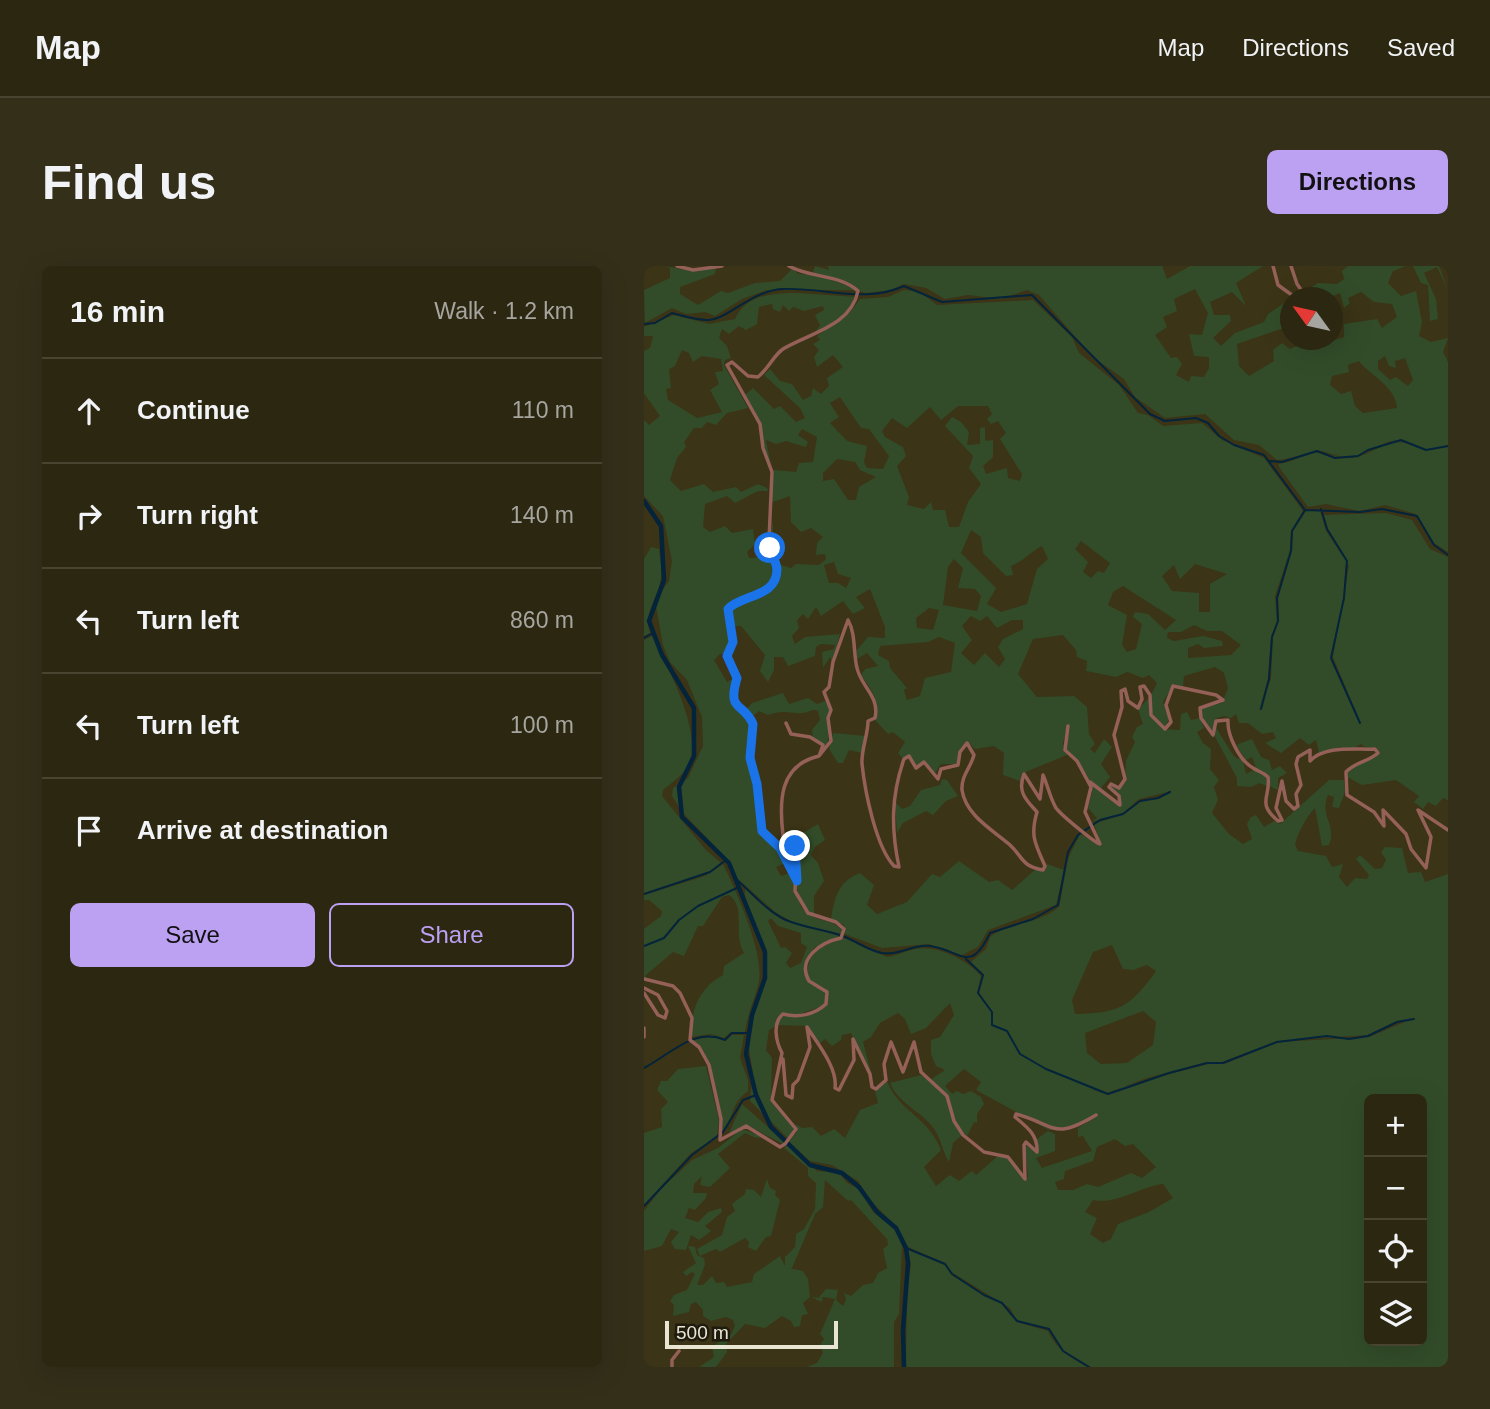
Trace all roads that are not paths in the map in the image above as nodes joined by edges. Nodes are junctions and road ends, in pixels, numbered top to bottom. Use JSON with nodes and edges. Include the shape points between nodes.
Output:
{"nodes":[{"id":1,"x":677,"y":266,"type":"edge"},
{"id":2,"x":722,"y":266,"type":"edge"},
{"id":3,"x":789,"y":266,"type":"edge"},
{"id":4,"x":1273,"y":266,"type":"edge"},
{"id":5,"x":1291,"y":266,"type":"edge"},
{"id":6,"x":689,"y":268,"type":"edge"},
{"id":7,"x":1281,"y":287,"type":"edge"},
{"id":8,"x":1299,"y":287,"type":"edge"},
{"id":9,"x":786,"y":723,"type":"dead end"},
{"id":10,"x":1068,"y":726,"type":"dead end"},
{"id":11,"x":819,"y":756,"type":"junction"},
{"id":12,"x":1088,"y":782,"type":"junction"},
{"id":13,"x":1448,"y":830,"type":"edge"},
{"id":14,"x":797,"y":881,"type":"junction"},
{"id":15,"x":644,"y":979,"type":"edge"},
{"id":16,"x":644,"y":991,"type":"edge"},
{"id":17,"x":644,"y":1028,"type":"edge"},
{"id":18,"x":644,"y":1037,"type":"edge"},
{"id":19,"x":782,"y":1053,"type":"junction"},
{"id":20,"x":1096,"y":1115,"type":"dead end"},
{"id":21,"x":679,"y":1351,"type":"dead end"},
{"id":22,"x":672,"y":1367,"type":"edge"}],
"edges":[{"from":1,"to":6,"type":"street"},
{"from":2,"to":6,"type":"street"},
{"from":3,"to":14,"type":"street","via":[[859,291],[849,311],[822,331],[782,350],[758,377],[748,376],[732,362],[727,365],[760,424],[762,448],[772,471],[769,540],[777,569],[768,588],[728,609],[733,642],[727,656],[737,678],[735,703],[753,724],[750,758],[762,831],[780,848]]},
{"from":4,"to":7,"type":"street"},
{"from":5,"to":8,"type":"street"},
{"from":9,"to":11,"type":"street","via":[[791,734],[820,742]]},
{"from":10,"to":12,"type":"street","via":[[1065,750]]},
{"from":11,"to":12,"type":"street","via":[[831,741],[831,710],[824,692],[848,620],[857,671],[876,708],[875,718],[868,721],[863,756],[870,808],[885,858],[894,866],[899,867],[892,803],[908,756],[916,768],[924,762],[938,779],[941,769],[958,765],[960,752],[969,744],[974,755],[962,791],[974,815],[1012,846],[1021,862],[1040,870],[1045,866],[1037,852],[1032,824],[1037,812],[1025,802],[1023,775],[1040,799],[1043,775],[1057,810],[1100,844],[1085,812],[1091,794]]},
{"from":11,"to":14,"type":"street","via":[[792,770],[783,788],[782,833],[797,849]]},
{"from":12,"to":13,"type":"street","via":[[1119,805],[1119,796],[1109,787],[1119,788],[1125,779],[1114,735],[1122,707],[1121,691],[1125,689],[1136,709],[1142,703],[1143,686],[1150,695],[1151,715],[1165,730],[1171,722],[1166,705],[1173,686],[1223,700],[1200,708],[1201,718],[1213,735],[1216,721],[1228,720],[1227,730],[1238,751],[1268,777],[1264,799],[1278,821],[1282,820],[1276,807],[1282,781],[1286,801],[1294,809],[1298,806],[1296,794],[1301,785],[1296,764],[1305,751],[1310,750],[1310,761],[1318,754],[1340,749],[1375,749],[1375,757],[1346,772],[1347,795],[1374,812],[1384,826],[1383,810],[1406,834],[1426,867],[1431,837],[1418,810]]},
{"from":14,"to":19,"type":"street","via":[[795,891],[806,911],[844,929],[841,938],[812,951],[806,968],[809,981],[826,989],[826,1004],[815,1012],[792,1017],[783,1014],[778,1019],[776,1043]]},
{"from":15,"to":19,"type":"street","via":[[673,986],[683,998],[692,1020],[691,1040],[710,1070],[721,1119],[720,1140],[746,1126],[778,1146],[794,1134],[795,1125],[772,1100]]},
{"from":16,"to":16,"type":"street","via":[[658,1015],[665,1018],[662,999]]},
{"from":17,"to":18,"type":"street"},
{"from":19,"to":20,"type":"street","via":[[786,1095],[792,1098],[810,1047],[807,1027],[832,1070],[835,1090],[841,1087],[853,1059],[852,1039],[859,1046],[874,1089],[887,1080],[884,1064],[891,1042],[903,1072],[914,1042],[921,1072],[947,1096],[963,1135],[984,1152],[1008,1157],[1025,1180],[1024,1145],[1026,1142],[1037,1152],[1038,1148],[1016,1114],[1058,1131]]},
{"from":21,"to":22,"type":"street"}]}
